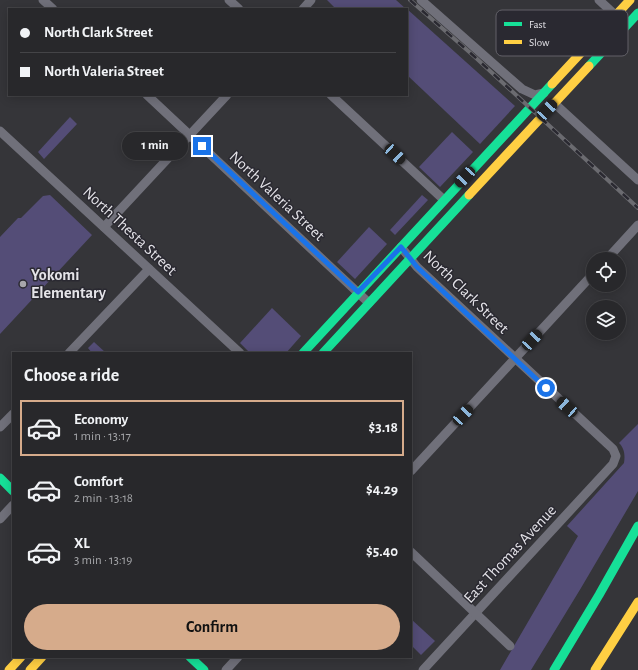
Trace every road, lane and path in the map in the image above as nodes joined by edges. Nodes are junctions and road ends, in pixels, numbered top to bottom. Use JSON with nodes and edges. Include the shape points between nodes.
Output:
{"nodes":[{"id":1,"x":43,"y":0,"type":"edge"},
{"id":2,"x":229,"y":0,"type":"edge"},
{"id":3,"x":311,"y":0,"type":"edge"},
{"id":4,"x":421,"y":0,"type":"edge"},
{"id":5,"x":599,"y":0,"type":"edge"},
{"id":6,"x":630,"y":0,"type":"edge"},
{"id":7,"x":52,"y":8,"type":"edge"},
{"id":8,"x":238,"y":8,"type":"edge"},
{"id":9,"x":304,"y":8,"type":"edge"},
{"id":10,"x":610,"y":10,"type":"edge"},
{"id":11,"x":621,"y":10,"type":"edge"},
{"id":12,"x":638,"y":13,"type":"edge"},
{"id":13,"x":628,"y":23,"type":"edge"},
{"id":14,"x":577,"y":56,"type":"edge"},
{"id":15,"x":597,"y":56,"type":"edge"},
{"id":16,"x":571,"y":62,"type":"junction"},
{"id":17,"x":544,"y":93,"type":"junction"},
{"id":18,"x":148,"y":96,"type":"edge"},
{"id":19,"x":226,"y":96,"type":"edge"},
{"id":20,"x":332,"y":96,"type":"edge"},
{"id":21,"x":554,"y":103,"type":"junction"},
{"id":22,"x":0,"y":131,"type":"edge"},
{"id":23,"x":190,"y":135,"type":"junction"},
{"id":24,"x":638,"y":180,"type":"edge"},
{"id":25,"x":444,"y":200,"type":"junction"},
{"id":26,"x":638,"y":225,"type":"edge"},
{"id":27,"x":104,"y":227,"type":"junction"},
{"id":28,"x":401,"y":247,"type":"junction"},
{"id":29,"x":613,"y":252,"type":"edge"},
{"id":30,"x":410,"y":259,"type":"junction"},
{"id":31,"x":149,"y":269,"type":"junction"},
{"id":32,"x":586,"y":282,"type":"edge"},
{"id":33,"x":358,"y":292,"type":"junction"},
{"id":34,"x":369,"y":303,"type":"junction"},
{"id":35,"x":70,"y":352,"type":"edge"},
{"id":36,"x":239,"y":352,"type":"edge"},
{"id":37,"x":303,"y":352,"type":"edge"},
{"id":38,"x":324,"y":352,"type":"edge"},
{"id":39,"x":514,"y":359,"type":"junction"},
{"id":40,"x":12,"y":415,"type":"edge"},
{"id":41,"x":0,"y":428,"type":"edge"},
{"id":42,"x":616,"y":456,"type":"joint"},
{"id":43,"x":412,"y":469,"type":"edge"},
{"id":44,"x":0,"y":478,"type":"edge"},
{"id":45,"x":12,"y":490,"type":"edge"},
{"id":46,"x":12,"y":506,"type":"edge"},
{"id":47,"x":0,"y":519,"type":"edge"},
{"id":48,"x":638,"y":526,"type":"edge"},
{"id":49,"x":412,"y":553,"type":"edge"},
{"id":50,"x":638,"y":602,"type":"edge"},
{"id":51,"x":475,"y":613,"type":"junction"},
{"id":52,"x":510,"y":646,"type":"dead end"},
{"id":53,"x":20,"y":658,"type":"edge"},
{"id":54,"x":41,"y":658,"type":"edge"},
{"id":55,"x":191,"y":658,"type":"edge"},
{"id":56,"x":237,"y":658,"type":"edge"},
{"id":57,"x":9,"y":670,"type":"edge"},
{"id":58,"x":30,"y":670,"type":"edge"},
{"id":59,"x":204,"y":670,"type":"edge"},
{"id":60,"x":226,"y":670,"type":"edge"},
{"id":61,"x":423,"y":670,"type":"edge"},
{"id":62,"x":554,"y":670,"type":"edge"},
{"id":63,"x":596,"y":670,"type":"edge"}],
"edges":[{"from":1,"to":7,"type":"street"},
{"from":2,"to":8,"type":"street"},
{"from":3,"to":9,"type":"street"},
{"from":4,"to":17,"type":"street","via":[[522,89],[535,94]]},
{"from":5,"to":10,"type":"street"},
{"from":6,"to":11,"type":"main road"},
{"from":12,"to":13,"type":"main road"},
{"from":14,"to":16,"type":"main road"},
{"from":15,"to":21,"type":"main road"},
{"from":16,"to":17,"type":"main road"},
{"from":16,"to":21,"type":"main road","via":[[571,74],[551,97]]},
{"from":17,"to":25,"type":"main road"},
{"from":18,"to":23,"type":"street","name":"North Valeria Street"},
{"from":19,"to":23,"type":"street"},
{"from":20,"to":25,"type":"street"},
{"from":21,"to":24,"type":"street"},
{"from":21,"to":30,"type":"main road"},
{"from":22,"to":27,"type":"street","name":"North Thesta Street"},
{"from":23,"to":27,"type":"street"},
{"from":23,"to":33,"type":"street","name":"North Valeria Street"},
{"from":25,"to":28,"type":"main road"},
{"from":26,"to":29,"type":"street"},
{"from":27,"to":31,"type":"street","name":"North Thesta Street"},
{"from":28,"to":30,"type":"street","name":"North Clark Street"},
{"from":28,"to":33,"type":"main road"},
{"from":30,"to":34,"type":"main road"},
{"from":30,"to":39,"type":"street","name":"North Clark Street"},
{"from":31,"to":35,"type":"street"},
{"from":31,"to":36,"type":"street","name":"North Thesta Street"},
{"from":32,"to":39,"type":"street"},
{"from":33,"to":34,"type":"street","name":"North Valeria Street"},
{"from":33,"to":37,"type":"main road"},
{"from":34,"to":38,"type":"main road"},
{"from":39,"to":42,"type":"street","name":"North Clark Street","via":[[613,449]]},
{"from":39,"to":43,"type":"street"},
{"from":40,"to":41,"type":"street"},
{"from":42,"to":51,"type":"street","name":"East Thomas Avenue","via":[[613,464]]},
{"from":44,"to":45,"type":"main road"},
{"from":46,"to":47,"type":"street"},
{"from":48,"to":62,"type":"main road"},
{"from":49,"to":51,"type":"street"},
{"from":50,"to":63,"type":"main road"},
{"from":51,"to":52,"type":"street"},
{"from":51,"to":61,"type":"street","name":"East Thomas Avenue"},
{"from":53,"to":57,"type":"main road"},
{"from":54,"to":58,"type":"main road"},
{"from":55,"to":59,"type":"main road"},
{"from":56,"to":60,"type":"street"}]}
